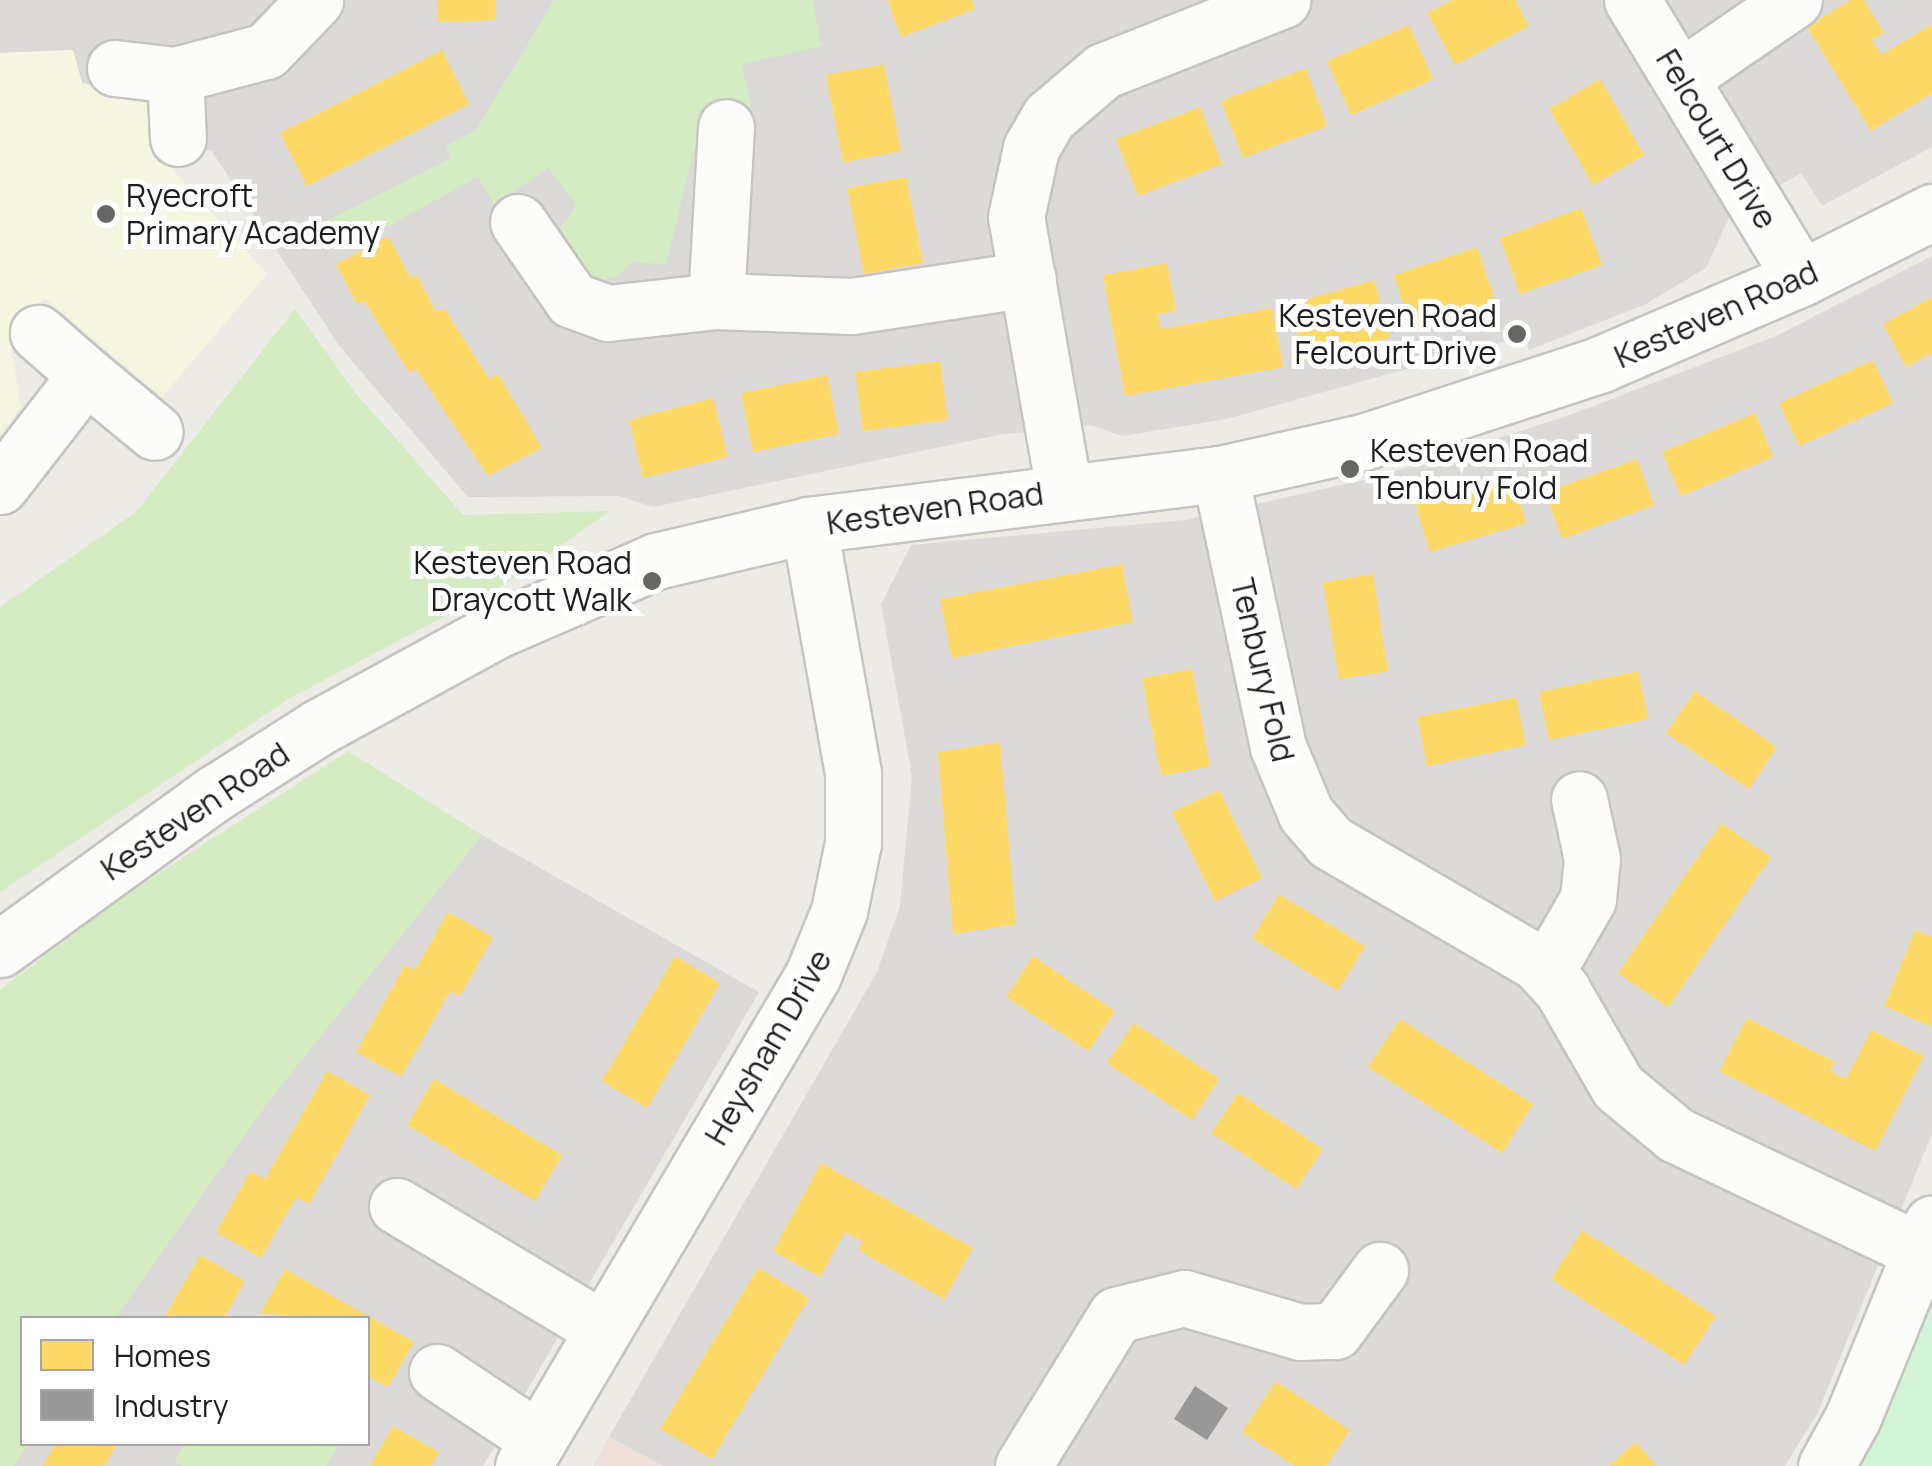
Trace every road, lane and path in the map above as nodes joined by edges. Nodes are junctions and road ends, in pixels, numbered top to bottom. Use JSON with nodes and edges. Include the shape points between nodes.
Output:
{"nodes":[{"id":1,"x":314,"y":0,"type":"edge"},
{"id":2,"x":1282,"y":0,"type":"edge"},
{"id":3,"x":1632,"y":0,"type":"edge"},
{"id":4,"x":1794,"y":0,"type":"edge"},
{"id":5,"x":115,"y":68,"type":"dead end"},
{"id":6,"x":174,"y":75,"type":"junction"},
{"id":7,"x":1680,"y":78,"type":"junction"},
{"id":8,"x":726,"y":127,"type":"dead end"},
{"id":9,"x":178,"y":138,"type":"dead end"},
{"id":10,"x":1932,"y":212,"type":"edge"},
{"id":11,"x":518,"y":222,"type":"dead end"},
{"id":12,"x":1801,"y":278,"type":"junction"},
{"id":13,"x":1028,"y":279,"type":"junction"},
{"id":14,"x":716,"y":300,"type":"junction"},
{"id":15,"x":38,"y":333,"type":"dead end"},
{"id":16,"x":86,"y":375,"type":"junction"},
{"id":17,"x":154,"y":432,"type":"dead end"},
{"id":18,"x":1220,"y":474,"type":"junction"},
{"id":19,"x":0,"y":486,"type":"edge"},
{"id":20,"x":1064,"y":490,"type":"junction"},
{"id":21,"x":810,"y":525,"type":"junction"},
{"id":22,"x":1579,"y":799,"type":"dead end"},
{"id":23,"x":0,"y":949,"type":"edge"},
{"id":24,"x":1546,"y":972,"type":"junction"},
{"id":25,"x":397,"y":1206,"type":"dead end"},
{"id":26,"x":1926,"y":1237,"type":"edge"},
{"id":27,"x":1380,"y":1270,"type":"dead end"},
{"id":28,"x":601,"y":1328,"type":"junction"},
{"id":29,"x":438,"y":1372,"type":"dead end"},
{"id":30,"x":531,"y":1453,"type":"edge"},
{"id":31,"x":1023,"y":1466,"type":"edge"},
{"id":32,"x":1826,"y":1466,"type":"edge"}],
"edges":[{"from":1,"to":6,"type":"street","via":[[266,51]]},
{"from":2,"to":13,"type":"street","via":[[1103,71],[1049,117],[1020,182],[1016,218]]},
{"from":3,"to":7,"type":"street","name":"Felcourt Drive"},
{"from":4,"to":7,"type":"street"},
{"from":5,"to":6,"type":"street"},
{"from":6,"to":9,"type":"street"},
{"from":7,"to":12,"type":"street","name":"Felcourt Drive"},
{"from":8,"to":14,"type":"street"},
{"from":10,"to":12,"type":"street","name":"Kesteven Road"},
{"from":11,"to":14,"type":"street","via":[[572,300],[608,313]]},
{"from":12,"to":18,"type":"street","name":"Kesteven Road","via":[[1600,364],[1484,405]]},
{"from":13,"to":14,"type":"street","via":[[852,306]]},
{"from":13,"to":20,"type":"street"},
{"from":15,"to":16,"type":"street"},
{"from":16,"to":17,"type":"street"},
{"from":16,"to":19,"type":"street"},
{"from":18,"to":20,"type":"street","name":"Kesteven Road"},
{"from":18,"to":24,"type":"street","name":"Tenbury Fold","via":[[1278,747],[1306,814],[1360,865],[1510,942]]},
{"from":20,"to":21,"type":"street","name":"Kesteven Road"},
{"from":21,"to":23,"type":"street","name":"Kesteven Road","via":[[656,562],[484,637],[215,793]]},
{"from":21,"to":28,"type":"street","name":"Heysham Drive","via":[[852,773],[853,843],[839,911],[762,1063]]},
{"from":22,"to":24,"type":"street","via":[[1592,859],[1588,899]]},
{"from":24,"to":26,"type":"street","name":"Tenbury Fold","via":[[1618,1086],[1676,1135]]},
{"from":25,"to":28,"type":"street"},
{"from":26,"to":32,"type":"street","via":[[1853,1417]]},
{"from":27,"to":31,"type":"street","via":[[1335,1331],[1300,1332],[1184,1298],[1116,1315]]},
{"from":28,"to":30,"type":"street","name":"Heysham Drive"},
{"from":29,"to":30,"type":"street"}]}
